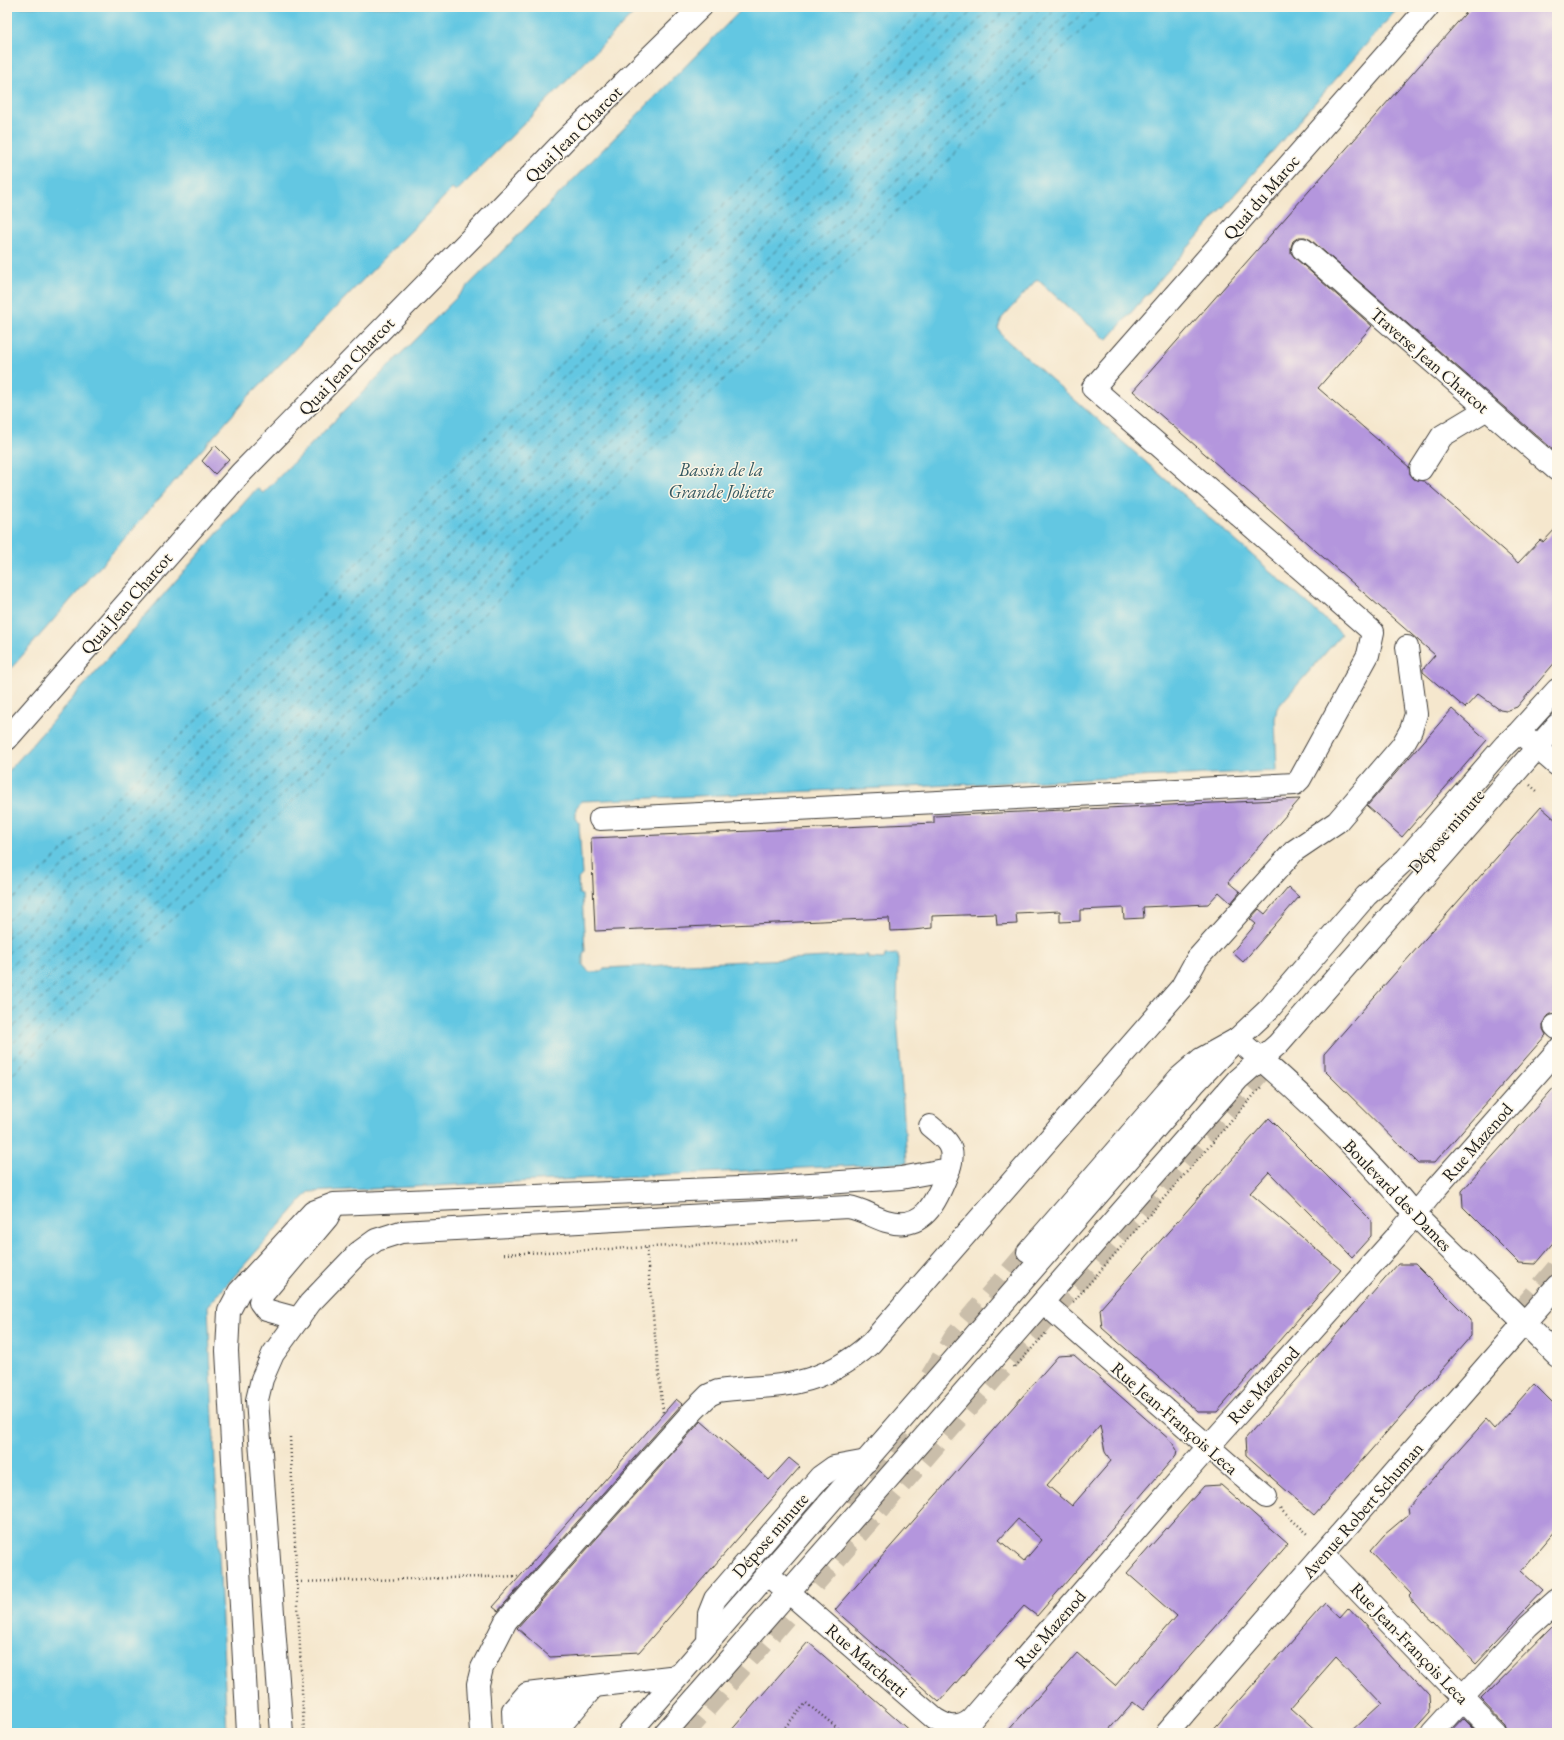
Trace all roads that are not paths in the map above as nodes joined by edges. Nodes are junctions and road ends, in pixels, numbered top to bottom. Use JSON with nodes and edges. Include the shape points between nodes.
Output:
{"nodes":[{"id":1,"x":701,"y":7,"type":"edge"},
{"id":2,"x":1428,"y":7,"type":"edge"},
{"id":3,"x":1303,"y":249,"type":"dead end"},
{"id":4,"x":1487,"y":409,"type":"junction"},
{"id":5,"x":1420,"y":469,"type":"dead end"},
{"id":6,"x":1557,"y":470,"type":"edge"},
{"id":7,"x":1407,"y":647,"type":"dead end"},
{"id":8,"x":1557,"y":690,"type":"edge"},
{"id":9,"x":1557,"y":724,"type":"edge"},
{"id":10,"x":1519,"y":732,"type":"junction"},
{"id":11,"x":7,"y":739,"type":"edge"},
{"id":12,"x":1537,"y":747,"type":"junction"},
{"id":13,"x":1557,"y":764,"type":"edge"},
{"id":14,"x":600,"y":819,"type":"dead end"},
{"id":15,"x":1237,"y":1039,"type":"junction"},
{"id":16,"x":1557,"y":1051,"type":"edge"},
{"id":17,"x":1262,"y":1060,"type":"junction"},
{"id":18,"x":930,"y":1126,"type":"dead end"},
{"id":19,"x":949,"y":1169,"type":"junction"},
{"id":20,"x":334,"y":1204,"type":"junction"},
{"id":21,"x":1415,"y":1215,"type":"junction"},
{"id":22,"x":1028,"y":1252,"type":"tunnel mouth"},
{"id":23,"x":1557,"y":1286,"type":"edge"},
{"id":24,"x":1043,"y":1302,"type":"junction"},
{"id":25,"x":299,"y":1319,"type":"junction"},
{"id":26,"x":1525,"y":1322,"type":"junction"},
{"id":27,"x":1557,"y":1355,"type":"edge"},
{"id":28,"x":1208,"y":1446,"type":"junction"},
{"id":29,"x":867,"y":1461,"type":"junction"},
{"id":30,"x":1266,"y":1497,"type":"road end"},
{"id":31,"x":1323,"y":1554,"type":"junction"},
{"id":32,"x":768,"y":1574,"type":"junction"},
{"id":33,"x":788,"y":1592,"type":"junction"},
{"id":34,"x":1557,"y":1600,"type":"edge"},
{"id":35,"x":708,"y":1641,"type":"junction"},
{"id":36,"x":678,"y":1676,"type":"junction"},
{"id":37,"x":594,"y":1686,"type":"junction"},
{"id":38,"x":573,"y":1688,"type":"junction"},
{"id":39,"x":1462,"y":1697,"type":"junction"},
{"id":40,"x":971,"y":1720,"type":"joint"},
{"id":41,"x":248,"y":1733,"type":"edge"},
{"id":42,"x":282,"y":1733,"type":"edge"},
{"id":43,"x":481,"y":1733,"type":"edge"},
{"id":44,"x":515,"y":1733,"type":"edge"},
{"id":45,"x":535,"y":1733,"type":"edge"},
{"id":46,"x":554,"y":1733,"type":"edge"},
{"id":47,"x":629,"y":1733,"type":"edge"},
{"id":48,"x":665,"y":1733,"type":"edge"},
{"id":49,"x":1167,"y":1733,"type":"edge"},
{"id":50,"x":1430,"y":1733,"type":"edge"},
{"id":51,"x":1496,"y":1733,"type":"edge"}],
"edges":[{"from":1,"to":11,"type":"main road","name":"Quai Jean Charcot","via":[[564,141],[240,474]]},
{"from":2,"to":14,"type":"main road","name":"Quai du Maroc","via":[[1093,388],[1373,632],[1368,655],[1295,784]]},
{"from":3,"to":4,"type":"main road","name":"Traverse Jean Charcot"},
{"from":4,"to":5,"type":"main road","via":[[1442,436]]},
{"from":4,"to":6,"type":"main road","name":"Traverse Jean Charcot"},
{"from":7,"to":43,"type":"main road","via":[[1416,714],[1411,730],[1402,746],[1338,822],[1294,851],[1202,954],[1182,988],[871,1343],[845,1364],[822,1374],[786,1384],[718,1391],[709,1395],[693,1411],[506,1621],[482,1668],[478,1684]]},
{"from":8,"to":10,"type":"main road"},
{"from":9,"to":12,"type":"main road"},
{"from":10,"to":12,"type":"main road"},
{"from":10,"to":15,"type":"main road","via":[[1406,860],[1366,896],[1268,1009]]},
{"from":12,"to":13,"type":"main road"},
{"from":12,"to":17,"type":"main road"},
{"from":15,"to":17,"type":"main road","name":"Boulevard des Dames"},
{"from":15,"to":22,"type":"main road","via":[[1201,1059],[1178,1078]]},
{"from":15,"to":29,"type":"main road","via":[[1194,1084]]},
{"from":16,"to":21,"type":"main road","name":"Rue Mazenod"},
{"from":17,"to":21,"type":"main road","name":"Boulevard des Dames","via":[[1324,1119],[1396,1192]]},
{"from":17,"to":24,"type":"main road","via":[[1238,1079]]},
{"from":18,"to":19,"type":"main road","via":[[943,1137],[951,1149],[953,1158]]},
{"from":19,"to":20,"type":"main road","via":[[902,1178],[764,1188]]},
{"from":19,"to":25,"type":"main road","via":[[936,1201],[928,1211],[915,1221],[900,1224],[848,1207],[401,1232],[376,1240],[358,1253],[310,1303]]},
{"from":20,"to":25,"type":"main road","via":[[327,1218],[262,1295],[260,1302],[266,1310]]},
{"from":20,"to":41,"type":"main road","via":[[313,1212],[239,1292],[229,1311],[227,1350]]},
{"from":21,"to":26,"type":"main road","name":"Boulevard des Dames"},
{"from":21,"to":28,"type":"main road","name":"Rue Mazenod"},
{"from":23,"to":26,"type":"main road","name":"Avenue Robert Schuman"},
{"from":24,"to":28,"type":"main road","name":"Rue Jean-François Leca"},
{"from":24,"to":33,"type":"main road"},
{"from":25,"to":42,"type":"main road","via":[[273,1354],[262,1379],[257,1400]]},
{"from":26,"to":27,"type":"main road","name":"Boulevard des Dames"},
{"from":26,"to":31,"type":"main road","name":"Avenue Robert Schuman"},
{"from":28,"to":30,"type":"main road","name":"Rue Jean-François Leca"},
{"from":28,"to":40,"type":"main road","name":"Rue Mazenod"},
{"from":29,"to":32,"type":"main road"},
{"from":29,"to":35,"type":"main road","name":"Dépose minute","via":[[834,1467],[820,1477],[715,1599],[709,1614]]},
{"from":31,"to":39,"type":"main road","name":"Rue Jean-François Leca"},
{"from":31,"to":49,"type":"main road","name":"Avenue Robert Schuman"},
{"from":32,"to":33,"type":"main road","name":"Rue Marchetti"},
{"from":32,"to":35,"type":"main road"},
{"from":33,"to":40,"type":"main road","name":"Rue Marchetti","via":[[935,1719],[947,1726],[958,1727]]},
{"from":33,"to":48,"type":"main road"},
{"from":34,"to":39,"type":"main road"},
{"from":35,"to":36,"type":"main road"},
{"from":36,"to":37,"type":"main road"},
{"from":36,"to":47,"type":"main road"},
{"from":37,"to":38,"type":"main road"},
{"from":37,"to":46,"type":"main road"},
{"from":38,"to":44,"type":"main road","via":[[527,1694],[513,1710]]},
{"from":38,"to":45,"type":"main road"},
{"from":39,"to":50,"type":"main road"},
{"from":39,"to":51,"type":"main road","name":"Rue Jean-François Leca"}]}
